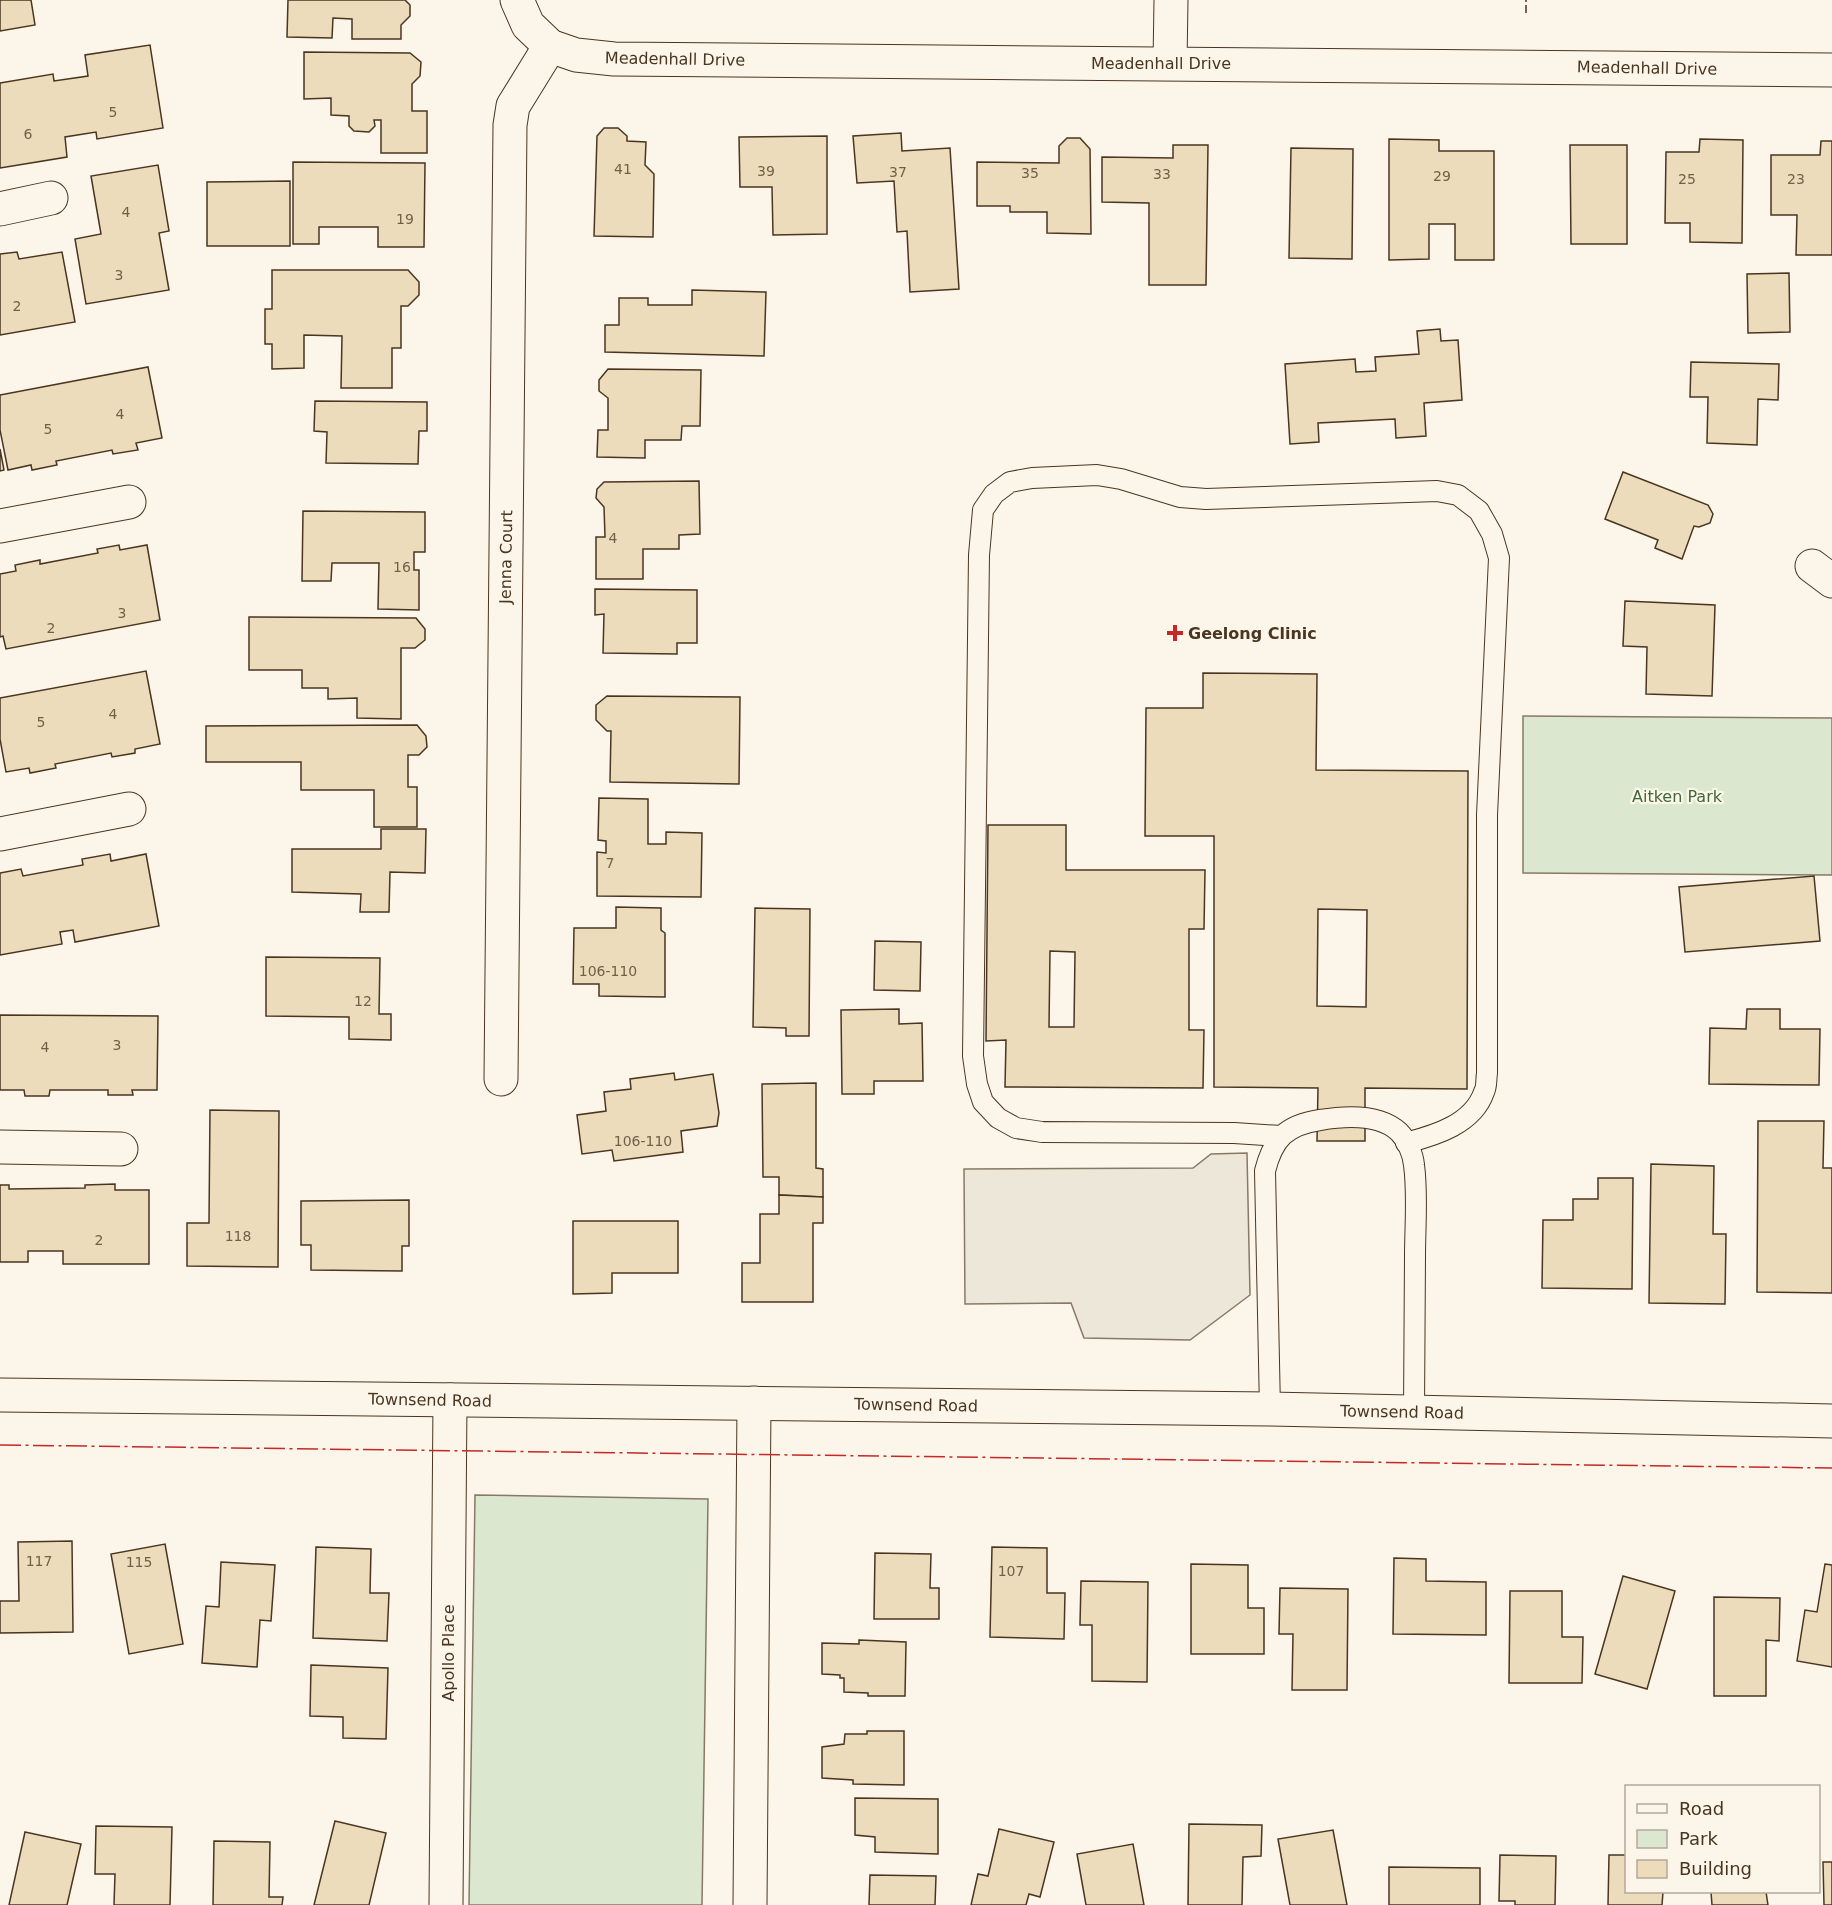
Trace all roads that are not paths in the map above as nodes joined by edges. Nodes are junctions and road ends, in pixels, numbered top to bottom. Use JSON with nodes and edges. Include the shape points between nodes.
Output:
{"nodes":[{"id":1,"x":517,"y":0,"type":"edge"},
{"id":2,"x":1171,"y":0,"type":"edge"},
{"id":3,"x":550,"y":46,"type":"junction"},
{"id":4,"x":1170,"y":63,"type":"junction"},
{"id":5,"x":1832,"y":70,"type":"edge"},
{"id":6,"x":51,"y":198,"type":"dead end"},
{"id":7,"x":0,"y":209,"type":"edge"},
{"id":8,"x":129,"y":502,"type":"dead end"},
{"id":9,"x":0,"y":526,"type":"edge"},
{"id":10,"x":129,"y":810,"type":"dead end"},
{"id":11,"x":0,"y":834,"type":"edge"},
{"id":12,"x":501,"y":1079,"type":"dead end"},
{"id":13,"x":1281,"y":1136,"type":"junction"},
{"id":14,"x":1407,"y":1143,"type":"junction"},
{"id":15,"x":0,"y":1147,"type":"edge"},
{"id":16,"x":121,"y":1149,"type":"dead end"},
{"id":17,"x":0,"y":1395,"type":"edge"},
{"id":18,"x":450,"y":1400,"type":"junction"},
{"id":19,"x":754,"y":1403,"type":"junction"},
{"id":20,"x":1270,"y":1408,"type":"junction"},
{"id":21,"x":1414,"y":1412,"type":"junction"},
{"id":22,"x":1832,"y":1421,"type":"edge"},
{"id":23,"x":446,"y":1905,"type":"edge"},
{"id":24,"x":750,"y":1905,"type":"edge"}],
"edges":[{"from":1,"to":3,"type":"street","name":"Meadenhall Drive","via":[[528,25]]},
{"from":2,"to":4,"type":"street"},
{"from":3,"to":4,"type":"street","name":"Meadenhall Drive","via":[[576,55],[614,60]]},
{"from":3,"to":12,"type":"street","name":"Jenna Court","via":[[513,106],[510,125]]},
{"from":4,"to":5,"type":"street","name":"Meadenhall Drive"},
{"from":6,"to":7,"type":"street"},
{"from":8,"to":9,"type":"street"},
{"from":10,"to":11,"type":"street"},
{"from":13,"to":14,"type":"lane","via":[[1300,1124],[1344,1117],[1377,1120],[1398,1132]]},
{"from":13,"to":14,"type":"lane","via":[[1042,1132],[1016,1128],[998,1118],[983,1102],[973,1056],[979,555],[983,510],[994,494],[1010,482],[1097,475],[1180,497],[1206,499],[1437,491],[1458,495],[1479,511],[1499,558],[1486,815],[1485,1091],[1475,1110],[1457,1123]]},
{"from":13,"to":20,"type":"lane","via":[[1269,1153],[1265,1171]]},
{"from":14,"to":21,"type":"lane","via":[[1414,1163],[1416,1204]]},
{"from":15,"to":16,"type":"street"},
{"from":17,"to":18,"type":"street","name":"Townsend Road"},
{"from":18,"to":19,"type":"street","name":"Townsend Road"},
{"from":18,"to":23,"type":"street","name":"Apollo Place"},
{"from":19,"to":20,"type":"street","name":"Townsend Road"},
{"from":19,"to":24,"type":"street"},
{"from":20,"to":21,"type":"street","name":"Townsend Road"},
{"from":21,"to":22,"type":"street","name":"Townsend Road"}]}
